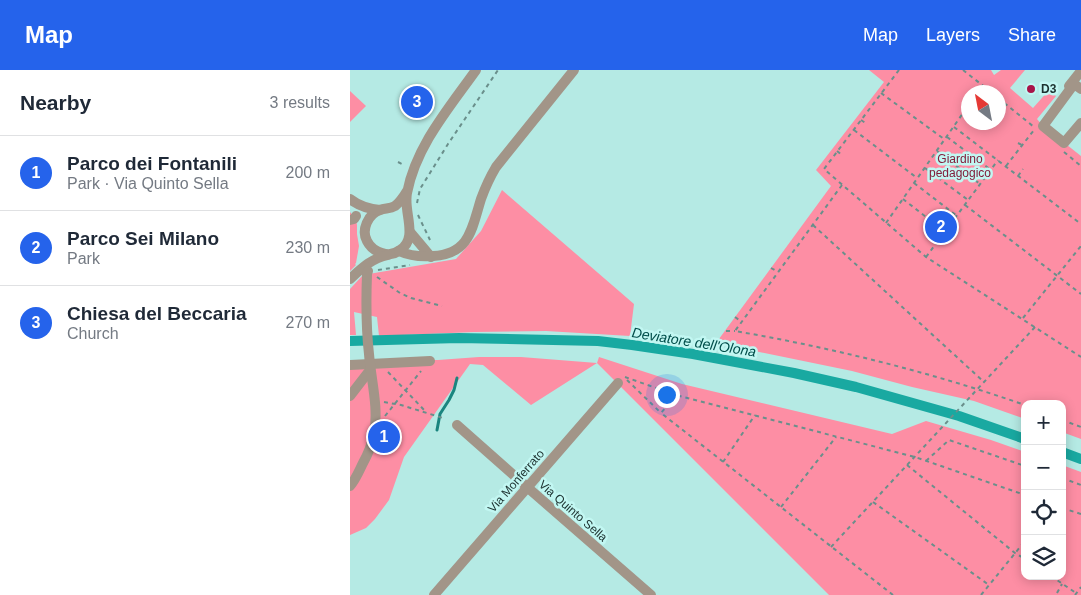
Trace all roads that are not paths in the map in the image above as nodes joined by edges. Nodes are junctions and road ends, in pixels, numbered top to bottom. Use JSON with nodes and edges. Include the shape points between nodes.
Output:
{"nodes":[{"id":1,"x":476,"y":70,"type":"edge"},
{"id":2,"x":574,"y":70,"type":"edge"},
{"id":3,"x":1081,"y":71,"type":"edge"},
{"id":4,"x":1081,"y":89,"type":"edge"},
{"id":5,"x":1081,"y":123,"type":"edge"},
{"id":6,"x":1036,"y":128,"type":"road end"},
{"id":7,"x":407,"y":191,"type":"junction"},
{"id":8,"x":351,"y":200,"type":"edge"},
{"id":9,"x":384,"y":209,"type":"junction"},
{"id":10,"x":366,"y":225,"type":"junction"},
{"id":11,"x":410,"y":229,"type":"junction"},
{"id":12,"x":366,"y":240,"type":"junction"},
{"id":13,"x":395,"y":252,"type":"junction"},
{"id":14,"x":431,"y":256,"type":"junction"},
{"id":15,"x":365,"y":270,"type":"junction"},
{"id":16,"x":350,"y":279,"type":"edge"},
{"id":17,"x":430,"y":361,"type":"road end"},
{"id":18,"x":372,"y":363,"type":"junction"},
{"id":19,"x":350,"y":365,"type":"edge"},
{"id":20,"x":618,"y":383,"type":"dead end"},
{"id":21,"x":350,"y":396,"type":"edge"},
{"id":22,"x":457,"y":425,"type":"dead end"},
{"id":23,"x":352,"y":481,"type":"edge"},
{"id":24,"x":527,"y":488,"type":"junction"},
{"id":25,"x":434,"y":595,"type":"edge"},
{"id":26,"x":651,"y":595,"type":"edge"}],
"edges":[{"from":1,"to":7,"type":"street","via":[[431,135]]},
{"from":2,"to":14,"type":"street","via":[[496,167],[488,180],[466,242],[450,253]]},
{"from":3,"to":6,"type":"street"},
{"from":4,"to":5,"type":"street","via":[[1074,84],[1043,126],[1064,143]]},
{"from":7,"to":9,"type":"street","via":[[397,204]]},
{"from":7,"to":11,"type":"street"},
{"from":8,"to":9,"type":"street","via":[[371,209]]},
{"from":8,"to":10,"type":"street"},
{"from":9,"to":10,"type":"street","via":[[374,213]]},
{"from":9,"to":11,"type":"street","via":[[400,213]]},
{"from":10,"to":12,"type":"street"},
{"from":11,"to":13,"type":"street","via":[[408,240]]},
{"from":11,"to":14,"type":"street"},
{"from":12,"to":13,"type":"street","via":[[376,251],[384,254]]},
{"from":12,"to":15,"type":"street"},
{"from":13,"to":14,"type":"street"},
{"from":13,"to":15,"type":"street","via":[[371,260]]},
{"from":15,"to":16,"type":"street"},
{"from":15,"to":18,"type":"street"},
{"from":17,"to":18,"type":"street"},
{"from":18,"to":19,"type":"street"},
{"from":18,"to":21,"type":"street"},
{"from":18,"to":23,"type":"street","via":[[374,435]]},
{"from":20,"to":24,"type":"street","name":"Via Monferrato"},
{"from":22,"to":24,"type":"street","name":"Via Quinto Sella"},
{"from":24,"to":25,"type":"street","name":"Via Monferrato"},
{"from":24,"to":26,"type":"street","name":"Via Quinto Sella"}]}
